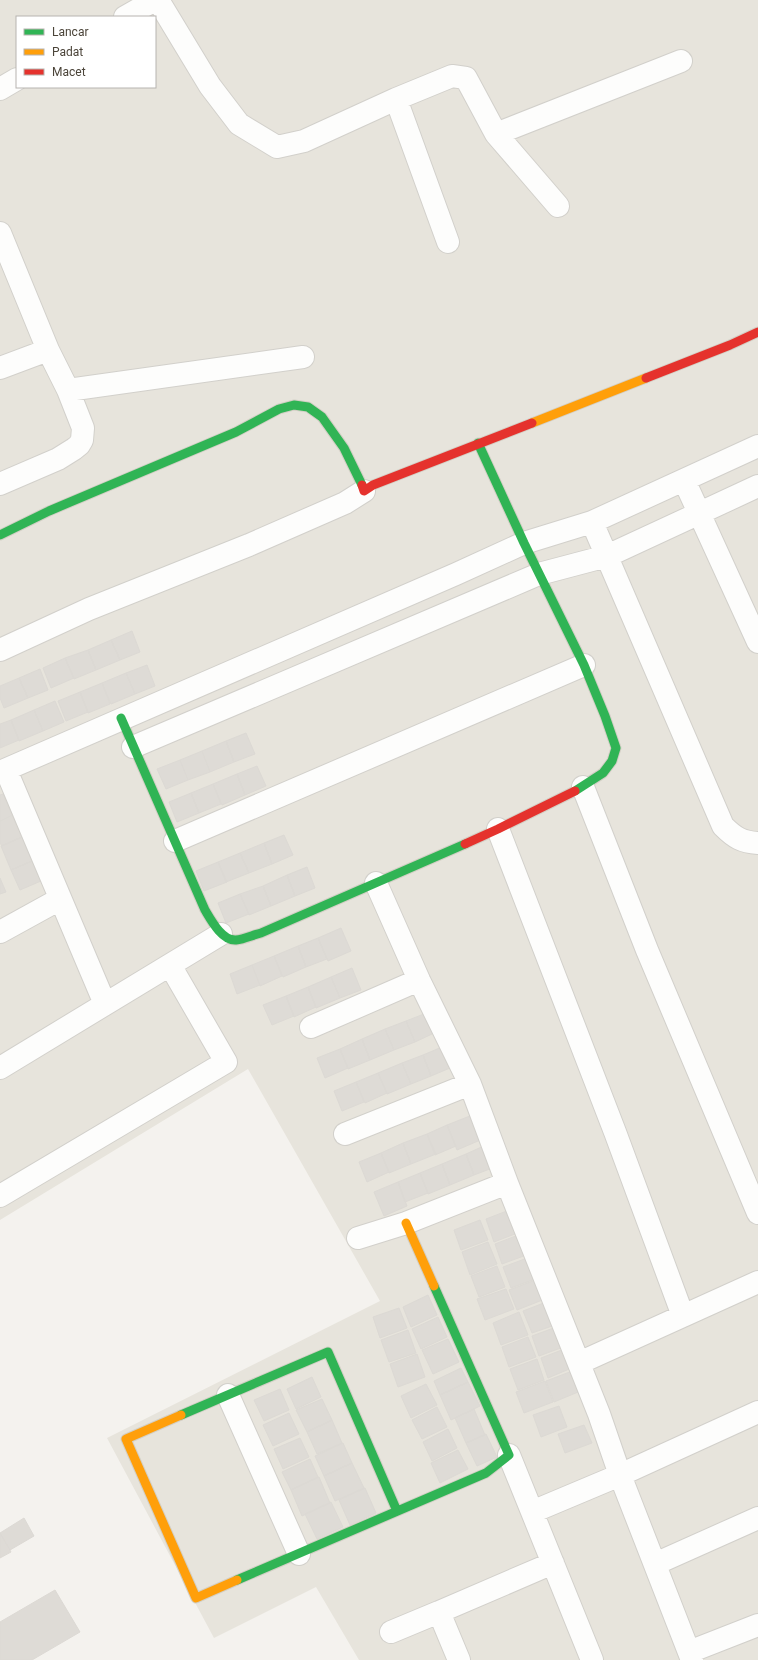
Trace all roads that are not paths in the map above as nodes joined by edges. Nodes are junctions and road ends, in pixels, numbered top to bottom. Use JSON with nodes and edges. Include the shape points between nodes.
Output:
{"nodes":[{"id":1,"x":155,"y":0,"type":"edge"},
{"id":2,"x":158,"y":0,"type":"edge"},
{"id":3,"x":127,"y":16,"type":"edge"},
{"id":4,"x":681,"y":61,"type":"dead end"},
{"id":5,"x":16,"y":81,"type":"edge"},
{"id":6,"x":0,"y":89,"type":"edge"},
{"id":7,"x":396,"y":99,"type":"junction"},
{"id":8,"x":496,"y":134,"type":"junction"},
{"id":9,"x":558,"y":206,"type":"dead end"},
{"id":10,"x":0,"y":233,"type":"edge"},
{"id":11,"x":448,"y":242,"type":"dead end"},
{"id":12,"x":758,"y":332,"type":"edge"},
{"id":13,"x":48,"y":350,"type":"junction"},
{"id":14,"x":303,"y":357,"type":"dead end"},
{"id":15,"x":0,"y":368,"type":"edge"},
{"id":16,"x":68,"y":390,"type":"junction"},
{"id":17,"x":478,"y":442,"type":"junction"},
{"id":18,"x":758,"y":446,"type":"edge"},
{"id":19,"x":684,"y":480,"type":"junction"},
{"id":20,"x":0,"y":484,"type":"edge"},
{"id":21,"x":758,"y":486,"type":"edge"},
{"id":22,"x":364,"y":491,"type":"junction"},
{"id":23,"x":700,"y":514,"type":"junction"},
{"id":24,"x":592,"y":522,"type":"junction"},
{"id":25,"x":0,"y":535,"type":"edge"},
{"id":26,"x":524,"y":543,"type":"junction"},
{"id":27,"x":607,"y":556,"type":"junction"},
{"id":28,"x":539,"y":574,"type":"junction"},
{"id":29,"x":758,"y":642,"type":"edge"},
{"id":30,"x":0,"y":650,"type":"edge"},
{"id":31,"x":584,"y":665,"type":"junction"},
{"id":32,"x":121,"y":718,"type":"junction"},
{"id":33,"x":133,"y":747,"type":"junction"},
{"id":34,"x":3,"y":771,"type":"edge"},
{"id":35,"x":583,"y":787,"type":"junction"},
{"id":36,"x":498,"y":829,"type":"junction"},
{"id":37,"x":175,"y":841,"type":"junction"},
{"id":38,"x":758,"y":843,"type":"edge"},
{"id":39,"x":376,"y":883,"type":"junction"},
{"id":40,"x":60,"y":898,"type":"junction"},
{"id":41,"x":0,"y":932,"type":"edge"},
{"id":42,"x":221,"y":934,"type":"junction"},
{"id":43,"x":170,"y":965,"type":"junction"},
{"id":44,"x":418,"y":980,"type":"junction"},
{"id":45,"x":105,"y":1004,"type":"junction"},
{"id":46,"x":311,"y":1027,"type":"dead end"},
{"id":47,"x":0,"y":1068,"type":"edge"},
{"id":48,"x":470,"y":1084,"type":"junction"},
{"id":49,"x":345,"y":1134,"type":"dead end"},
{"id":50,"x":507,"y":1183,"type":"junction"},
{"id":51,"x":0,"y":1196,"type":"edge"},
{"id":52,"x":758,"y":1213,"type":"edge"},
{"id":53,"x":406,"y":1223,"type":"junction"},
{"id":54,"x":358,"y":1238,"type":"dead end"},
{"id":55,"x":758,"y":1282,"type":"edge"},
{"id":56,"x":683,"y":1316,"type":"junction"},
{"id":57,"x":579,"y":1363,"type":"junction"},
{"id":58,"x":228,"y":1395,"type":"junction"},
{"id":59,"x":758,"y":1412,"type":"edge"},
{"id":60,"x":509,"y":1455,"type":"junction"},
{"id":61,"x":620,"y":1475,"type":"junction"},
{"id":62,"x":397,"y":1511,"type":"junction"},
{"id":63,"x":532,"y":1512,"type":"junction"},
{"id":64,"x":758,"y":1518,"type":"edge"},
{"id":65,"x":299,"y":1554,"type":"junction"},
{"id":66,"x":553,"y":1563,"type":"junction"},
{"id":67,"x":655,"y":1564,"type":"junction"},
{"id":68,"x":439,"y":1612,"type":"junction"},
{"id":69,"x":758,"y":1625,"type":"edge"},
{"id":70,"x":391,"y":1632,"type":"dead end"},
{"id":71,"x":690,"y":1656,"type":"edge"},
{"id":72,"x":459,"y":1660,"type":"edge"},
{"id":73,"x":592,"y":1660,"type":"edge"}],
"edges":[{"from":1,"to":3,"type":"street"},
{"from":2,"to":7,"type":"street","via":[[210,86],[239,124],[277,147],[304,141]]},
{"from":4,"to":8,"type":"street"},
{"from":5,"to":6,"type":"street"},
{"from":7,"to":8,"type":"street","via":[[452,76],[466,78]]},
{"from":7,"to":11,"type":"street"},
{"from":8,"to":9,"type":"street"},
{"from":10,"to":13,"type":"street"},
{"from":12,"to":17,"type":"street"},
{"from":13,"to":15,"type":"street"},
{"from":13,"to":16,"type":"street"},
{"from":14,"to":16,"type":"street"},
{"from":16,"to":20,"type":"street","via":[[82,428],[79,445],[58,459]]},
{"from":17,"to":22,"type":"street"},
{"from":17,"to":26,"type":"street"},
{"from":18,"to":19,"type":"street"},
{"from":19,"to":23,"type":"street"},
{"from":19,"to":24,"type":"street"},
{"from":21,"to":23,"type":"street"},
{"from":22,"to":25,"type":"street","via":[[344,448],[322,417],[308,407],[294,405],[279,409],[236,432],[49,511]]},
{"from":22,"to":30,"type":"street","via":[[345,503],[249,545],[89,609]]},
{"from":23,"to":27,"type":"street"},
{"from":23,"to":29,"type":"street"},
{"from":24,"to":26,"type":"street"},
{"from":24,"to":27,"type":"street"},
{"from":26,"to":28,"type":"street"},
{"from":26,"to":32,"type":"street"},
{"from":27,"to":28,"type":"street"},
{"from":27,"to":38,"type":"street","via":[[723,826],[734,837]]},
{"from":28,"to":31,"type":"street"},
{"from":28,"to":33,"type":"street"},
{"from":31,"to":35,"type":"street","via":[[606,716],[616,748],[612,761],[603,773]]},
{"from":31,"to":37,"type":"street"},
{"from":32,"to":33,"type":"street"},
{"from":32,"to":34,"type":"street"},
{"from":33,"to":37,"type":"street"},
{"from":34,"to":40,"type":"street"},
{"from":35,"to":36,"type":"street"},
{"from":35,"to":52,"type":"street"},
{"from":36,"to":39,"type":"street"},
{"from":36,"to":56,"type":"street"},
{"from":37,"to":42,"type":"street","via":[[205,910]]},
{"from":39,"to":42,"type":"street","via":[[261,933],[235,940]]},
{"from":39,"to":44,"type":"street"},
{"from":40,"to":41,"type":"street"},
{"from":40,"to":45,"type":"street"},
{"from":42,"to":43,"type":"street"},
{"from":43,"to":45,"type":"street"},
{"from":43,"to":51,"type":"street","via":[[226,1062]]},
{"from":44,"to":46,"type":"street"},
{"from":44,"to":48,"type":"street"},
{"from":45,"to":47,"type":"street"},
{"from":48,"to":49,"type":"street"},
{"from":48,"to":50,"type":"street"},
{"from":50,"to":53,"type":"street"},
{"from":50,"to":57,"type":"street"},
{"from":53,"to":54,"type":"street"},
{"from":53,"to":60,"type":"street"},
{"from":55,"to":56,"type":"street"},
{"from":56,"to":57,"type":"street"},
{"from":57,"to":61,"type":"street"},
{"from":58,"to":62,"type":"street","via":[[328,1352]]},
{"from":58,"to":65,"type":"street"},
{"from":58,"to":65,"type":"street","via":[[126,1439],[196,1598]]},
{"from":59,"to":61,"type":"street"},
{"from":60,"to":62,"type":"street","via":[[486,1473]]},
{"from":60,"to":63,"type":"street"},
{"from":61,"to":63,"type":"street"},
{"from":61,"to":67,"type":"street"},
{"from":62,"to":65,"type":"street"},
{"from":63,"to":66,"type":"street"},
{"from":64,"to":67,"type":"street"},
{"from":66,"to":68,"type":"street"},
{"from":66,"to":73,"type":"street"},
{"from":67,"to":71,"type":"street"},
{"from":68,"to":70,"type":"street"},
{"from":68,"to":72,"type":"street"},
{"from":69,"to":71,"type":"street"}]}
